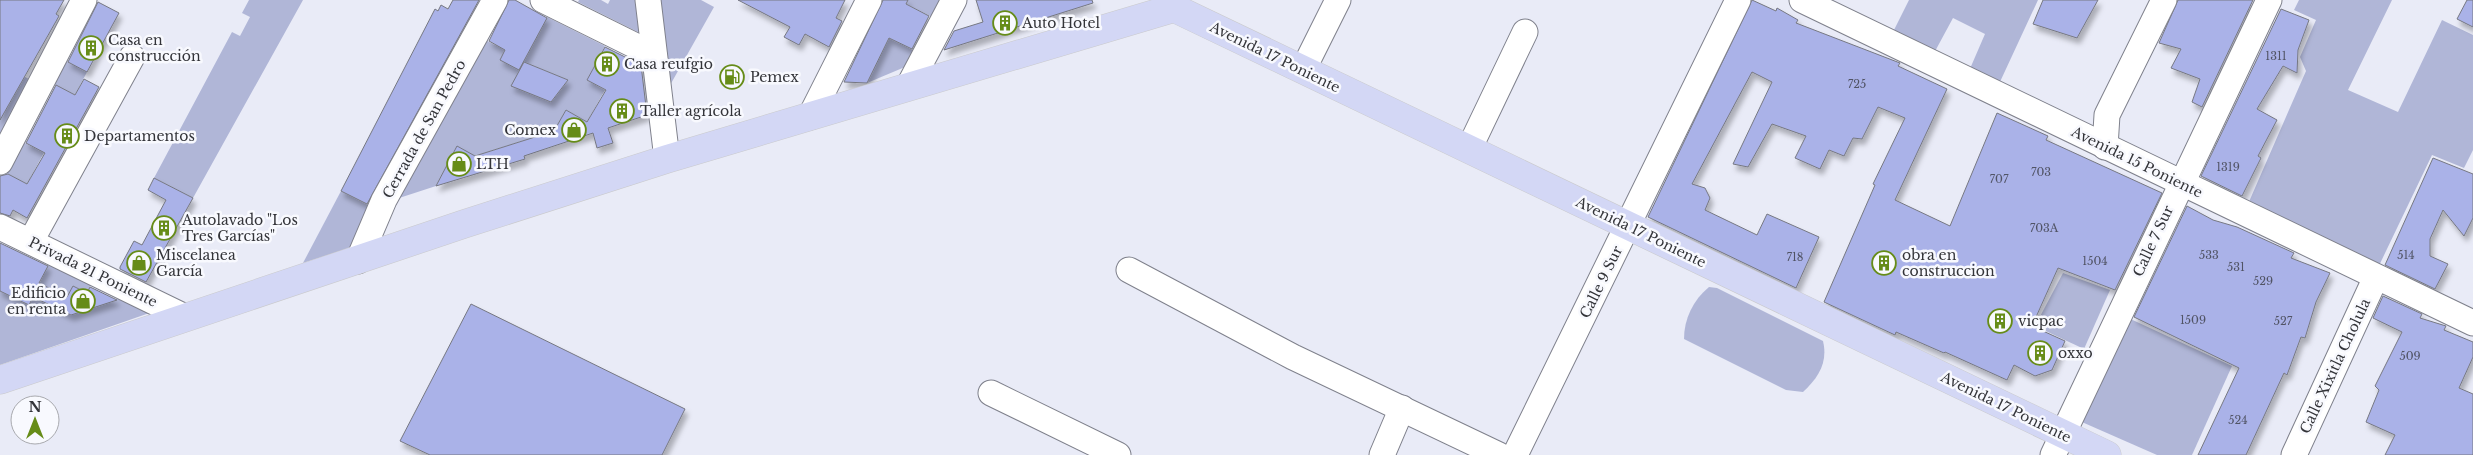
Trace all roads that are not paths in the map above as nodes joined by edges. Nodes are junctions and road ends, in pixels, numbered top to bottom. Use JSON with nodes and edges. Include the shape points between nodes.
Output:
{"nodes":[{"id":1,"x":84,"y":0,"type":"edge"},
{"id":2,"x":495,"y":0,"type":"edge"},
{"id":3,"x":543,"y":0,"type":"edge"},
{"id":4,"x":648,"y":0,"type":"edge"},
{"id":5,"x":869,"y":0,"type":"edge"},
{"id":6,"x":954,"y":0,"type":"edge"},
{"id":7,"x":1338,"y":0,"type":"edge"},
{"id":8,"x":1738,"y":0,"type":"edge"},
{"id":9,"x":1802,"y":0,"type":"edge"},
{"id":10,"x":2164,"y":0,"type":"edge"},
{"id":11,"x":2269,"y":0,"type":"edge"},
{"id":12,"x":1176,"y":4,"type":"edge"},
{"id":13,"x":1525,"y":32,"type":"dead end"},
{"id":14,"x":654,"y":54,"type":"junction"},
{"id":15,"x":132,"y":57,"type":"dead end"},
{"id":16,"x":1303,"y":70,"type":"junction"},
{"id":17,"x":908,"y":87,"type":"junction"},
{"id":18,"x":2107,"y":115,"type":"junction"},
{"id":19,"x":810,"y":117,"type":"junction"},
{"id":20,"x":2082,"y":136,"type":"junction"},
{"id":21,"x":2105,"y":147,"type":"junction"},
{"id":22,"x":1469,"y":149,"type":"junction"},
{"id":23,"x":667,"y":159,"type":"junction"},
{"id":24,"x":0,"y":162,"type":"edge"},
{"id":25,"x":2180,"y":183,"type":"junction"},
{"id":26,"x":1629,"y":226,"type":"junction"},
{"id":27,"x":0,"y":227,"type":"edge"},
{"id":28,"x":31,"y":240,"type":"junction"},
{"id":29,"x":358,"y":261,"type":"junction"},
{"id":30,"x":1129,"y":270,"type":"dead end"},
{"id":31,"x":2376,"y":277,"type":"junction"},
{"id":32,"x":186,"y":317,"type":"junction"},
{"id":33,"x":2473,"y":323,"type":"edge"},
{"id":34,"x":0,"y":380,"type":"edge"},
{"id":35,"x":991,"y":393,"type":"dead end"},
{"id":36,"x":1402,"y":408,"type":"junction"},
{"id":37,"x":2058,"y":444,"type":"edge"},
{"id":38,"x":1118,"y":455,"type":"edge"},
{"id":39,"x":1382,"y":455,"type":"edge"},
{"id":40,"x":1499,"y":455,"type":"edge"},
{"id":41,"x":1516,"y":455,"type":"edge"},
{"id":42,"x":2107,"y":455,"type":"edge"},
{"id":43,"x":2294,"y":455,"type":"edge"}],
"edges":[{"from":1,"to":24,"type":"street"},
{"from":2,"to":29,"type":"street","name":"Cerrada de San Pedro","via":[[384,200]]},
{"from":3,"to":14,"type":"street"},
{"from":4,"to":14,"type":"street"},
{"from":5,"to":19,"type":"street"},
{"from":6,"to":17,"type":"street"},
{"from":7,"to":16,"type":"street"},
{"from":8,"to":26,"type":"street","name":"Calle 9 Sur"},
{"from":9,"to":20,"type":"street","name":"Avenida 15 Poniente"},
{"from":10,"to":18,"type":"street"},
{"from":11,"to":25,"type":"street","name":"Calle 7 Sur"},
{"from":12,"to":16,"type":"main road","name":"Avenida 17 Poniente"},
{"from":12,"to":17,"type":"main road"},
{"from":13,"to":22,"type":"street"},
{"from":14,"to":23,"type":"street"},
{"from":15,"to":28,"type":"street"},
{"from":16,"to":22,"type":"main road","name":"Avenida 17 Poniente"},
{"from":17,"to":19,"type":"main road"},
{"from":18,"to":20,"type":"street"},
{"from":18,"to":21,"type":"street"},
{"from":19,"to":23,"type":"main road"},
{"from":20,"to":21,"type":"street","name":"Avenida 15 Poniente"},
{"from":21,"to":25,"type":"street","name":"Avenida 15 Poniente"},
{"from":22,"to":26,"type":"main road","name":"Avenida 17 Poniente"},
{"from":23,"to":29,"type":"main road"},
{"from":25,"to":31,"type":"street","name":"Avenida 15 Poniente"},
{"from":25,"to":37,"type":"street","name":"Calle 7 Sur"},
{"from":26,"to":37,"type":"main road","name":"Avenida 17 Poniente"},
{"from":26,"to":41,"type":"street","name":"Calle 9 Sur"},
{"from":27,"to":28,"type":"street","name":"Privada 21 Poniente"},
{"from":28,"to":32,"type":"street","name":"Privada 21 Poniente"},
{"from":29,"to":32,"type":"main road"},
{"from":30,"to":36,"type":"street","via":[[1293,357]]},
{"from":31,"to":33,"type":"street","name":"Avenida 15 Poniente"},
{"from":31,"to":43,"type":"street","name":"Calle Xixitla Cholula"},
{"from":32,"to":34,"type":"main road"},
{"from":35,"to":38,"type":"street"},
{"from":36,"to":39,"type":"street"},
{"from":36,"to":40,"type":"street"},
{"from":37,"to":42,"type":"main road","name":"Avenida 17 Poniente"}]}
